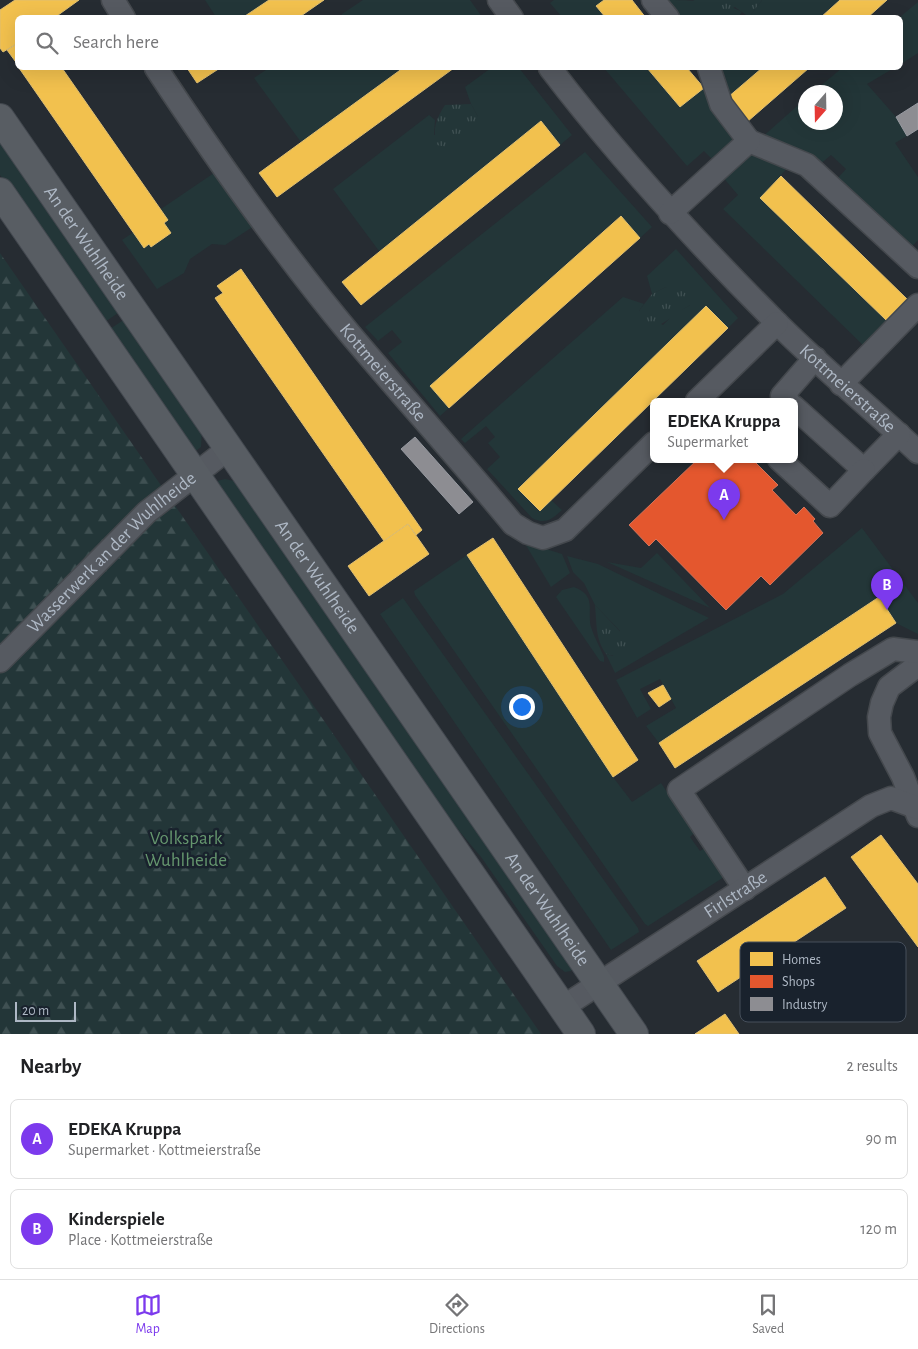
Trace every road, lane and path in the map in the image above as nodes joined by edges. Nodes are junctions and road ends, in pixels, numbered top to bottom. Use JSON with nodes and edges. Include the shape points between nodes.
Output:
{"nodes":[{"id":1,"x":113,"y":0,"type":"edge"},
{"id":2,"x":499,"y":0,"type":"edge"},
{"id":3,"x":653,"y":0,"type":"edge"},
{"id":4,"x":122,"y":15,"type":"edge"},
{"id":5,"x":510,"y":15,"type":"edge"},
{"id":6,"x":666,"y":15,"type":"edge"},
{"id":7,"x":157,"y":70,"type":"edge"},
{"id":8,"x":552,"y":70,"type":"edge"},
{"id":9,"x":710,"y":70,"type":"edge"},
{"id":10,"x":0,"y":118,"type":"edge"},
{"id":11,"x":749,"y":141,"type":"junction"},
{"id":12,"x":0,"y":192,"type":"edge"},
{"id":13,"x":670,"y":213,"type":"junction"},
{"id":14,"x":918,"y":267,"type":"edge"},
{"id":15,"x":918,"y":305,"type":"edge"},
{"id":16,"x":777,"y":323,"type":"junction"},
{"id":17,"x":815,"y":358,"type":"junction"},
{"id":18,"x":841,"y":384,"type":"junction"},
{"id":19,"x":700,"y":398,"type":"edge"},
{"id":20,"x":787,"y":398,"type":"edge"},
{"id":21,"x":798,"y":412,"type":"edge"},
{"id":22,"x":899,"y":434,"type":"junction"},
{"id":23,"x":650,"y":447,"type":"edge"},
{"id":24,"x":228,"y":448,"type":"junction"},
{"id":25,"x":918,"y":452,"type":"edge"},
{"id":26,"x":783,"y":463,"type":"edge"},
{"id":27,"x":864,"y":470,"type":"junction"},
{"id":28,"x":193,"y":474,"type":"junction"},
{"id":29,"x":918,"y":652,"type":"edge"},
{"id":30,"x":0,"y":661,"type":"edge"},
{"id":31,"x":918,"y":665,"type":"edge"},
{"id":32,"x":917,"y":811,"type":"edge"},
{"id":33,"x":745,"y":889,"type":"junction"},
{"id":34,"x":599,"y":984,"type":"junction"},
{"id":35,"x":563,"y":1007,"type":"junction"},
{"id":36,"x":581,"y":1034,"type":"edge"},
{"id":37,"x":634,"y":1034,"type":"edge"}],
"edges":[{"from":1,"to":4,"type":"street"},
{"from":2,"to":5,"type":"street"},
{"from":3,"to":6,"type":"street"},
{"from":7,"to":23,"type":"street","name":"Kottmeierstraße","via":[[265,224],[349,332],[513,524],[543,538],[565,530]]},
{"from":8,"to":13,"type":"street","name":"Kottmeierstraße","via":[[599,132]]},
{"from":9,"to":11,"type":"street","via":[[721,104]]},
{"from":10,"to":24,"type":"main road","name":"An der Wuhlheide"},
{"from":11,"to":13,"type":"street"},
{"from":11,"to":14,"type":"street","via":[[807,165]]},
{"from":12,"to":28,"type":"main road","via":[[99,332]]},
{"from":13,"to":16,"type":"street","name":"Kottmeierstraße"},
{"from":15,"to":18,"type":"street"},
{"from":16,"to":17,"type":"street","name":"Kottmeierstraße"},
{"from":16,"to":19,"type":"street"},
{"from":17,"to":18,"type":"street","name":"Kottmeierstraße"},
{"from":17,"to":20,"type":"street"},
{"from":18,"to":22,"type":"street","name":"Kottmeierstraße"},
{"from":21,"to":27,"type":"street"},
{"from":22,"to":25,"type":"street","name":"Kottmeierstraße"},
{"from":22,"to":27,"type":"street"},
{"from":24,"to":28,"type":"street","name":"Wasserwerk an der Wuhlheide"},
{"from":24,"to":34,"type":"main road","name":"An der Wuhlheide"},
{"from":26,"to":27,"type":"street","via":[[830,506]]},
{"from":28,"to":30,"type":"street","name":"Wasserwerk an der Wuhlheide","via":[[147,512]]},
{"from":28,"to":35,"type":"main road"},
{"from":29,"to":33,"type":"street","via":[[893,649],[680,790]]},
{"from":31,"to":32,"type":"street","name":"Firlstraße","via":[[889,687],[879,717],[880,733]]},
{"from":32,"to":33,"type":"street","name":"Firlstraße","via":[[891,798],[871,806]]},
{"from":33,"to":34,"type":"street","name":"Firlstraße"},
{"from":34,"to":35,"type":"street","name":"Firlstraße"},
{"from":34,"to":37,"type":"main road","name":"An der Wuhlheide"},
{"from":35,"to":36,"type":"main road"}]}
